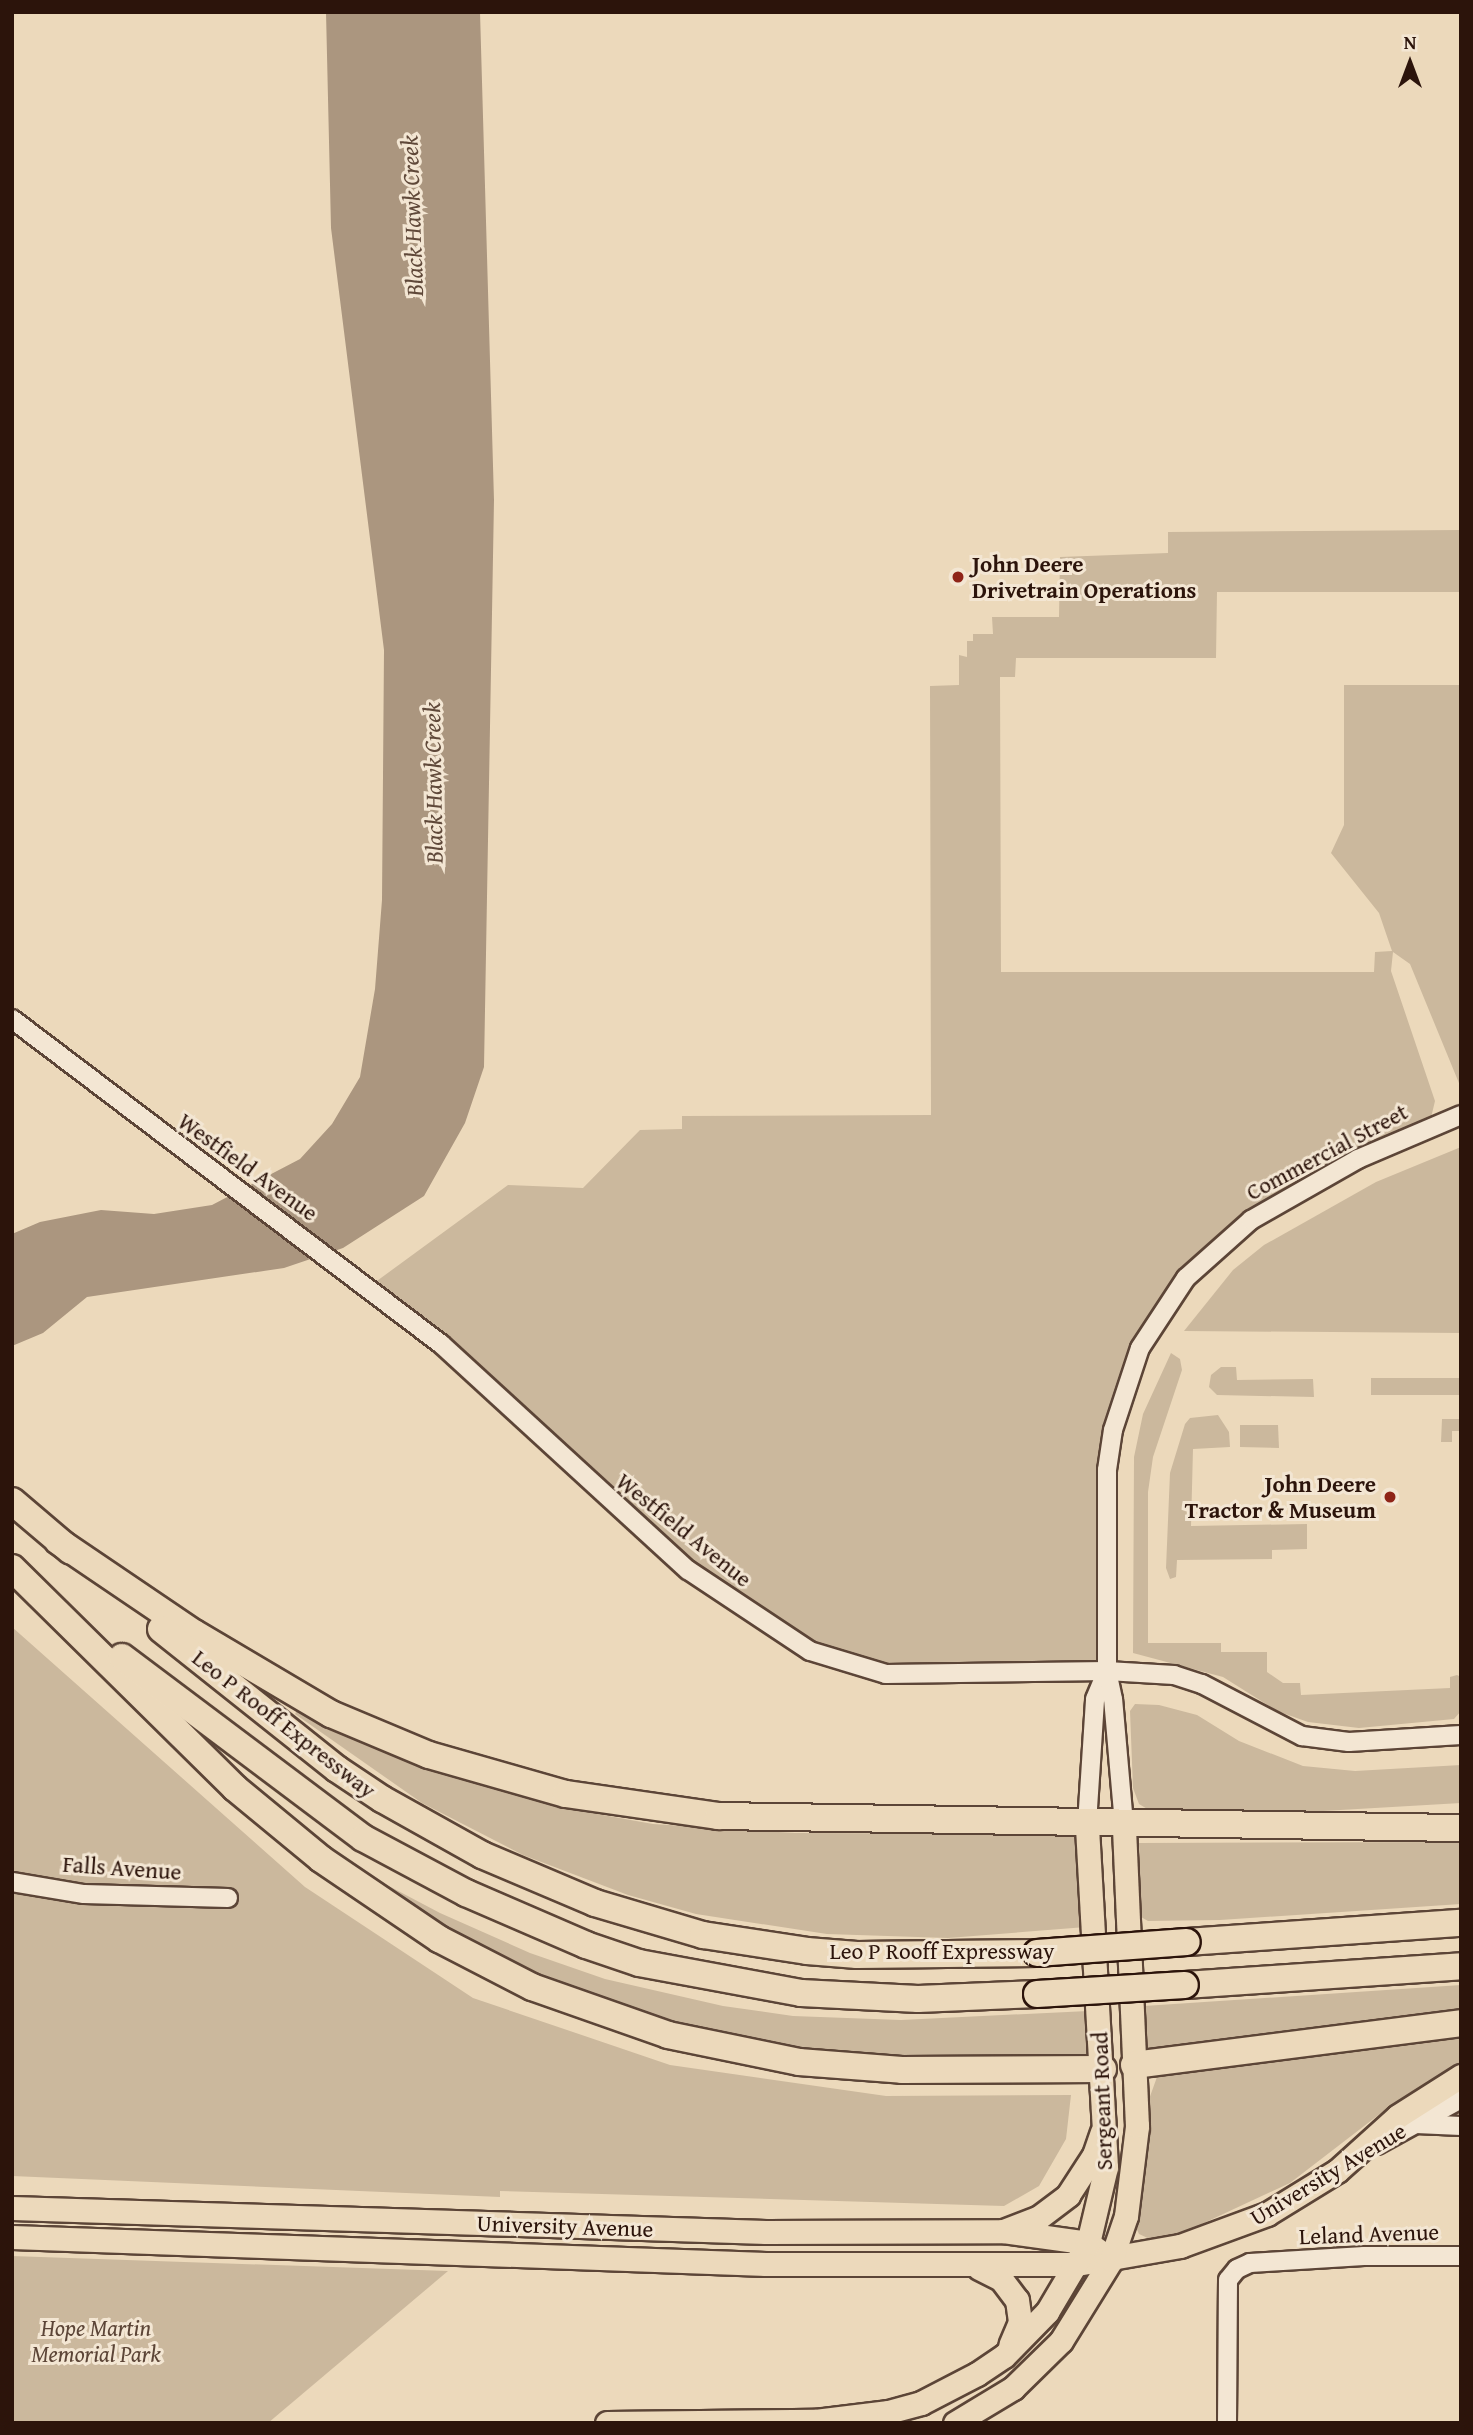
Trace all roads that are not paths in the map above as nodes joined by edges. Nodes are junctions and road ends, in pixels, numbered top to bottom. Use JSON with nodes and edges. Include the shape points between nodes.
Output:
{"nodes":[{"id":1,"x":12,"y":1019,"type":"edge"},
{"id":2,"x":1461,"y":1115,"type":"edge"},
{"id":3,"x":12,"y":1502,"type":"edge"},
{"id":4,"x":12,"y":1566,"type":"edge"},
{"id":5,"x":162,"y":1620,"type":"junction"},
{"id":6,"x":1107,"y":1671,"type":"junction"},
{"id":7,"x":128,"y":1672,"type":"junction"},
{"id":8,"x":1461,"y":1735,"type":"edge"},
{"id":9,"x":1461,"y":1812,"type":"edge"},
{"id":10,"x":1087,"y":1824,"type":"junction"},
{"id":11,"x":1124,"y":1824,"type":"junction"},
{"id":12,"x":1295,"y":1825,"type":"junction"},
{"id":13,"x":1461,"y":1828,"type":"edge"},
{"id":14,"x":12,"y":1882,"type":"edge"},
{"id":15,"x":228,"y":1898,"type":"dead end"},
{"id":16,"x":1461,"y":1923,"type":"edge"},
{"id":17,"x":1461,"y":1966,"type":"edge"},
{"id":18,"x":1461,"y":2023,"type":"edge"},
{"id":19,"x":1134,"y":2065,"type":"junction"},
{"id":20,"x":1103,"y":2069,"type":"junction"},
{"id":21,"x":1461,"y":2076,"type":"edge"},
{"id":22,"x":1461,"y":2099,"type":"edge"},
{"id":23,"x":1106,"y":2121,"type":"junction"},
{"id":24,"x":1409,"y":2125,"type":"junction"},
{"id":25,"x":1461,"y":2126,"type":"edge"},
{"id":26,"x":1356,"y":2157,"type":"junction"},
{"id":27,"x":12,"y":2208,"type":"edge"},
{"id":28,"x":1003,"y":2231,"type":"junction"},
{"id":29,"x":12,"y":2237,"type":"edge"},
{"id":30,"x":1088,"y":2243,"type":"junction"},
{"id":31,"x":1461,"y":2256,"type":"edge"},
{"id":32,"x":1111,"y":2260,"type":"junction"},
{"id":33,"x":1077,"y":2264,"type":"junction"},
{"id":34,"x":973,"y":2266,"type":"junction"},
{"id":35,"x":1004,"y":2356,"type":"junction"},
{"id":36,"x":607,"y":2423,"type":"edge"},
{"id":37,"x":955,"y":2423,"type":"edge"},
{"id":38,"x":1227,"y":2423,"type":"edge"}],
"edges":[{"from":1,"to":6,"type":"street","name":"Westfield Avenue","via":[[370,1286],[441,1343],[688,1570],[810,1651],[886,1674]]},
{"from":2,"to":6,"type":"street","name":"Commercial Street","via":[[1358,1158],[1251,1220],[1186,1278],[1162,1311],[1140,1348],[1112,1430],[1107,1470]]},
{"from":3,"to":5,"type":"highway"},
{"from":4,"to":7,"type":"highway"},
{"from":5,"to":10,"type":"highway","via":[[385,1738],[476,1771],[566,1794],[718,1816]]},
{"from":5,"to":16,"type":"highway","name":"Leo P Rooff Expressway","bridge":true,"via":[[337,1769],[382,1799],[482,1855],[595,1903],[703,1935],[807,1951],[902,1956],[1037,1953]]},
{"from":6,"to":8,"type":"street","name":"Westfield Avenue","via":[[1174,1675],[1202,1684],[1278,1726],[1326,1740]]},
{"from":6,"to":10,"type":"street","via":[[1095,1699]]},
{"from":6,"to":11,"type":"street","via":[[1114,1699]]},
{"from":7,"to":17,"type":"highway","name":"Leo P Rooff Expressway","bridge":true,"via":[[363,1838],[487,1903],[639,1963],[801,1993],[919,1999]]},
{"from":7,"to":20,"type":"highway","via":[[235,1788],[388,1908],[483,1963],[582,2008],[700,2043],[799,2062],[902,2070]]},
{"from":9,"to":12,"type":"highway"},
{"from":10,"to":11,"type":"highway"},
{"from":10,"to":20,"type":"main road","name":"Sergeant Road"},
{"from":11,"to":12,"type":"highway"},
{"from":11,"to":19,"type":"main road","name":"Sergeant Road"},
{"from":12,"to":13,"type":"highway"},
{"from":14,"to":15,"type":"street","name":"Falls Avenue","via":[[84,1894]]},
{"from":18,"to":19,"type":"highway"},
{"from":19,"to":20,"type":"main road"},
{"from":19,"to":32,"type":"main road","name":"Sergeant Road","via":[[1135,2170]]},
{"from":20,"to":23,"type":"main road","name":"Sergeant Road"},
{"from":21,"to":26,"type":"main road","via":[[1398,2116]]},
{"from":22,"to":24,"type":"street","name":"University Avenue"},
{"from":23,"to":28,"type":"main road","via":[[1094,2155],[1068,2195],[1038,2218]]},
{"from":23,"to":30,"type":"main road","name":"Sergeant Road","via":[[1103,2192]]},
{"from":24,"to":25,"type":"street"},
{"from":24,"to":26,"type":"street","name":"University Avenue"},
{"from":26,"to":32,"type":"main road","name":"University Avenue","via":[[1295,2199],[1240,2226],[1180,2246]]},
{"from":27,"to":28,"type":"main road","name":"University Avenue","via":[[766,2232]]},
{"from":28,"to":30,"type":"main road","name":"University Avenue"},
{"from":29,"to":34,"type":"main road","name":"University Avenue","via":[[766,2264]]},
{"from":30,"to":32,"type":"main road","name":"University Avenue"},
{"from":30,"to":33,"type":"main road","name":"Sergeant Road"},
{"from":31,"to":38,"type":"street","name":"Leland Avenue","via":[[1364,2256],[1250,2263],[1237,2269],[1228,2280]]},
{"from":32,"to":33,"type":"main road","name":"University Avenue"},
{"from":32,"to":37,"type":"main road","name":"Sergeant Road","via":[[1084,2309],[1040,2364],[1013,2388]]},
{"from":33,"to":34,"type":"main road","name":"University Avenue"},
{"from":33,"to":35,"type":"main road","name":"Sergeant Road","via":[[1047,2312]]},
{"from":34,"to":35,"type":"main road","via":[[1001,2279],[1017,2300],[1020,2322]]},
{"from":35,"to":36,"type":"main road","name":"Sergeant Road","via":[[949,2390],[888,2412],[815,2421]]}]}
